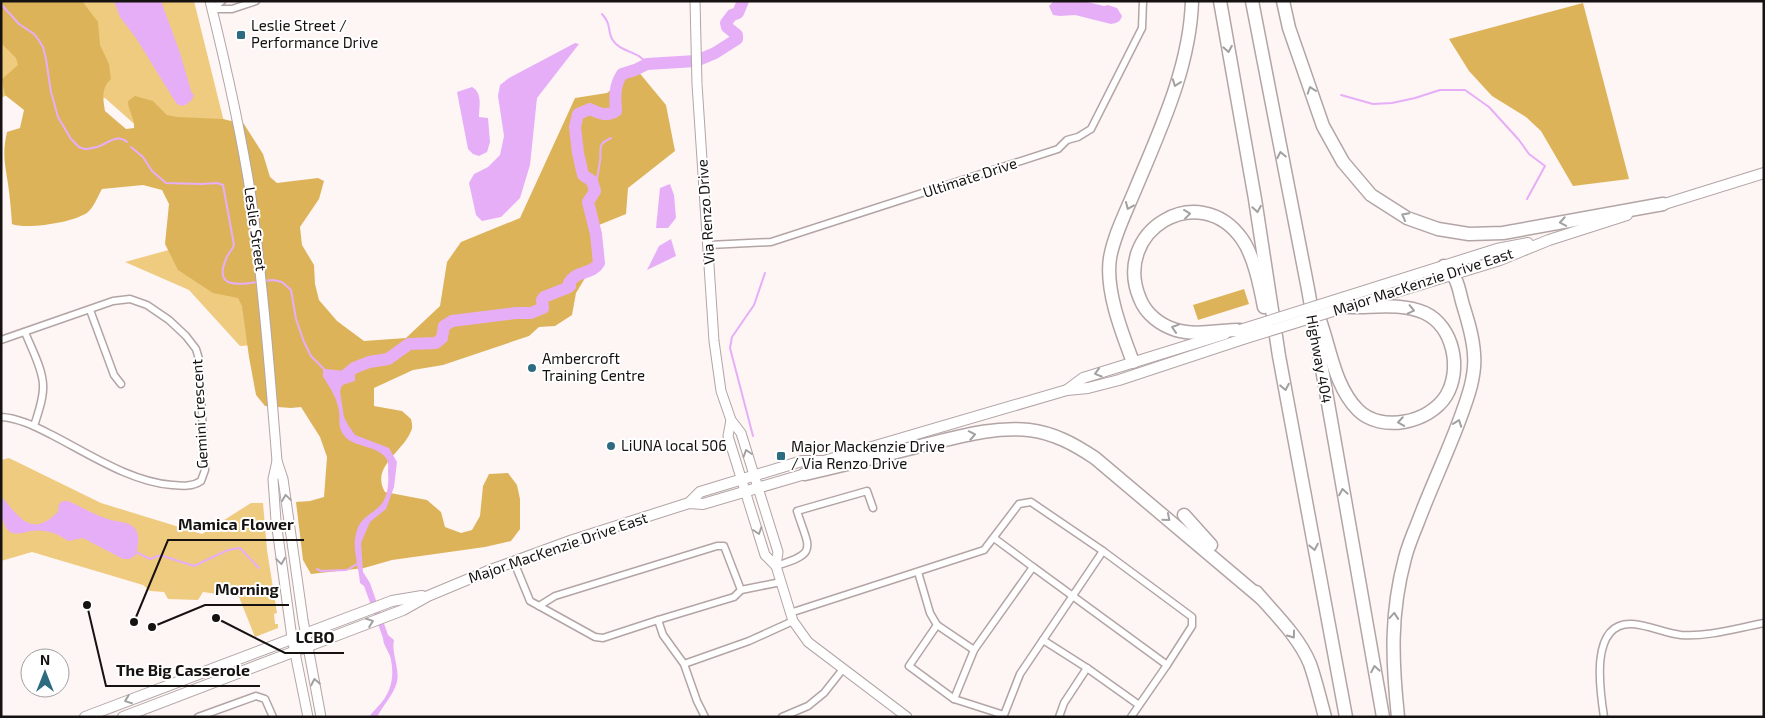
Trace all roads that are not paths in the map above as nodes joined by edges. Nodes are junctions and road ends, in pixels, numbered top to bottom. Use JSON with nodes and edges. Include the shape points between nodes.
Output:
{"nodes":[{"id":1,"x":222,"y":1,"type":"edge"},
{"id":2,"x":256,"y":1,"type":"edge"},
{"id":3,"x":695,"y":1,"type":"edge"},
{"id":4,"x":1143,"y":1,"type":"edge"},
{"id":5,"x":1192,"y":1,"type":"edge"},
{"id":6,"x":1220,"y":1,"type":"edge"},
{"id":7,"x":1252,"y":1,"type":"edge"},
{"id":8,"x":1283,"y":1,"type":"edge"},
{"id":9,"x":211,"y":5,"type":"edge"},
{"id":10,"x":1764,"y":173,"type":"edge"},
{"id":11,"x":1663,"y":204,"type":"junction"},
{"id":12,"x":708,"y":245,"type":"junction"},
{"id":13,"x":1449,"y":270,"type":"junction"},
{"id":14,"x":1308,"y":289,"type":"junction"},
{"id":15,"x":1345,"y":302,"type":"junction"},
{"id":16,"x":90,"y":310,"type":"junction"},
{"id":17,"x":25,"y":332,"type":"junction"},
{"id":18,"x":1242,"y":334,"type":"junction"},
{"id":19,"x":1,"y":340,"type":"edge"},
{"id":20,"x":1279,"y":356,"type":"junction"},
{"id":21,"x":1137,"y":365,"type":"junction"},
{"id":22,"x":121,"y":384,"type":"dead end"},
{"id":23,"x":1,"y":417,"type":"edge"},
{"id":24,"x":731,"y":420,"type":"junction"},
{"id":25,"x":34,"y":426,"type":"junction"},
{"id":26,"x":277,"y":461,"type":"junction"},
{"id":27,"x":824,"y":461,"type":"junction"},
{"id":28,"x":805,"y":474,"type":"junction"},
{"id":29,"x":754,"y":476,"type":"junction"},
{"id":30,"x":741,"y":480,"type":"junction"},
{"id":31,"x":758,"y":488,"type":"junction"},
{"id":32,"x":745,"y":492,"type":"junction"},
{"id":33,"x":689,"y":503,"type":"junction"},
{"id":34,"x":873,"y":508,"type":"dead end"},
{"id":35,"x":1184,"y":515,"type":"dead end"},
{"id":36,"x":994,"y":538,"type":"junction"},
{"id":37,"x":1103,"y":551,"type":"junction"},
{"id":38,"x":514,"y":562,"type":"junction"},
{"id":39,"x":776,"y":566,"type":"junction"},
{"id":40,"x":1033,"y":567,"type":"junction"},
{"id":41,"x":918,"y":572,"type":"junction"},
{"id":42,"x":781,"y":582,"type":"junction"},
{"id":43,"x":741,"y":590,"type":"junction"},
{"id":44,"x":428,"y":596,"type":"junction"},
{"id":45,"x":1073,"y":597,"type":"junction"},
{"id":46,"x":1261,"y":598,"type":"junction"},
{"id":47,"x":539,"y":606,"type":"junction"},
{"id":48,"x":792,"y":617,"type":"junction"},
{"id":49,"x":658,"y":620,"type":"junction"},
{"id":50,"x":1764,"y":623,"type":"edge"},
{"id":51,"x":937,"y":625,"type":"junction"},
{"id":52,"x":306,"y":633,"type":"junction"},
{"id":53,"x":292,"y":638,"type":"junction"},
{"id":54,"x":1043,"y":640,"type":"junction"},
{"id":55,"x":308,"y":647,"type":"junction"},
{"id":56,"x":974,"y":650,"type":"junction"},
{"id":57,"x":295,"y":652,"type":"junction"},
{"id":58,"x":684,"y":664,"type":"junction"},
{"id":59,"x":1167,"y":665,"type":"junction"},
{"id":60,"x":1088,"y":668,"type":"junction"},
{"id":61,"x":843,"y":669,"type":"junction"},
{"id":62,"x":954,"y":699,"type":"junction"},
{"id":63,"x":1139,"y":706,"type":"junction"},
{"id":64,"x":100,"y":714,"type":"edge"},
{"id":65,"x":1006,"y":716,"type":"edge"},
{"id":66,"x":85,"y":717,"type":"edge"},
{"id":67,"x":123,"y":717,"type":"edge"},
{"id":68,"x":198,"y":717,"type":"edge"},
{"id":69,"x":273,"y":717,"type":"edge"},
{"id":70,"x":308,"y":717,"type":"edge"},
{"id":71,"x":321,"y":717,"type":"edge"},
{"id":72,"x":705,"y":717,"type":"edge"},
{"id":73,"x":782,"y":717,"type":"edge"},
{"id":74,"x":907,"y":717,"type":"edge"},
{"id":75,"x":1059,"y":717,"type":"edge"},
{"id":76,"x":1131,"y":717,"type":"edge"},
{"id":77,"x":1325,"y":717,"type":"edge"},
{"id":78,"x":1346,"y":717,"type":"edge"},
{"id":79,"x":1383,"y":717,"type":"edge"},
{"id":80,"x":1398,"y":717,"type":"edge"},
{"id":81,"x":1604,"y":717,"type":"edge"}],
"edges":[{"from":1,"to":9,"type":"street"},
{"from":2,"to":9,"type":"street","via":[[232,9]]},
{"from":3,"to":12,"type":"main road","name":"Via Renzo Drive"},
{"from":4,"to":12,"type":"street","name":"Ultimate Drive","via":[[1142,28],[1091,129],[1067,140],[1058,149],[771,242]]},
{"from":5,"to":21,"type":"highway","one_way":true,"via":[[1184,60],[1110,259],[1114,300]]},
{"from":6,"to":20,"type":"highway","one_way":true},
{"from":14,"to":7,"type":"highway","name":"Highway 404","one_way":true},
{"from":11,"to":8,"type":"highway","one_way":true,"via":[[1503,233],[1469,234],[1438,229],[1406,218],[1370,194],[1342,162],[1323,126]]},
{"from":9,"to":26,"type":"main road","name":"Leslie Street","via":[[251,196]]},
{"from":10,"to":11,"type":"main road","name":"Major MacKenzie Drive East"},
{"from":11,"to":13,"type":"main road","name":"Major MacKenzie Drive East","via":[[1549,240],[1500,260]]},
{"from":12,"to":24,"type":"main road","name":"Via Renzo Drive","via":[[714,341],[721,391]]},
{"from":13,"to":15,"type":"main road","name":"Major MacKenzie Drive East"},
{"from":80,"to":13,"type":"highway","one_way":true,"via":[[1393,621],[1396,595],[1405,556],[1456,430],[1473,374],[1470,325]]},
{"from":15,"to":14,"type":"highway","one_way":true,"via":[[1394,306],[1424,313],[1445,330],[1452,346],[1452,380],[1445,397],[1432,410],[1414,420],[1394,423],[1375,420],[1360,412],[1342,388]]},
{"from":79,"to":14,"type":"highway","name":"Highway 404","one_way":true},
{"from":15,"to":18,"type":"main road","name":"Major MacKenzie Drive East","bridge":true},
{"from":16,"to":17,"type":"street","name":"Gemini Crescent"},
{"from":16,"to":22,"type":"street","via":[[114,375]]},
{"from":16,"to":25,"type":"street","name":"Gemini Crescent","via":[[113,301],[130,300],[147,305],[169,320],[196,349],[204,433],[205,470],[202,481],[193,486],[179,486],[133,477]]},
{"from":17,"to":19,"type":"street","name":"Gemini Crescent"},
{"from":17,"to":25,"type":"street","via":[[43,385]]},
{"from":18,"to":20,"type":"highway","one_way":true,"via":[[1176,330],[1150,315],[1136,290],[1134,263],[1139,246],[1159,223],[1171,216],[1199,212],[1211,215],[1235,230],[1249,253],[1274,348]]},
{"from":18,"to":21,"type":"main road","name":"Major MacKenzie Drive East"},
{"from":18,"to":21,"type":"main road","name":"Major MacKenzie Drive East"},
{"from":20,"to":78,"type":"highway","one_way":true},
{"from":21,"to":27,"type":"main road","name":"Major MacKenzie Drive East","via":[[1083,378],[1067,390]]},
{"from":23,"to":25,"type":"street","name":"Gemini Crescent"},
{"from":29,"to":24,"type":"main road","name":"Via Renzo Drive","one_way":true,"via":[[741,432]]},
{"from":24,"to":30,"type":"main road","name":"Via Renzo Drive","via":[[728,436]]},
{"from":52,"to":26,"type":"main road","name":"Leslie Street","one_way":true,"via":[[283,479]]},
{"from":26,"to":53,"type":"main road","name":"Leslie Street","one_way":true,"via":[[274,480],[276,521]]},
{"from":27,"to":28,"type":"main road","name":"Major MacKenzie Drive East"},
{"from":27,"to":29,"type":"main road","name":"Major MacKenzie Drive East","via":[[802,462]]},
{"from":28,"to":31,"type":"main road","name":"Major MacKenzie Drive East"},
{"from":28,"to":46,"type":"highway","one_way":true,"via":[[993,431],[1031,430],[1051,435],[1071,442],[1095,458]]},
{"from":29,"to":30,"type":"main road","name":"Major MacKenzie Drive East"},
{"from":29,"to":31,"type":"main road","name":"Via Renzo Drive"},
{"from":30,"to":32,"type":"main road","name":"Via Renzo Drive"},
{"from":30,"to":33,"type":"main road","name":"Major MacKenzie Drive East","via":[[700,492]]},
{"from":31,"to":32,"type":"main road","name":"Major MacKenzie Drive East"},
{"from":31,"to":39,"type":"main road","name":"Via Renzo Drive","via":[[778,552]]},
{"from":32,"to":33,"type":"main road","name":"Major MacKenzie Drive East","via":[[703,504]]},
{"from":32,"to":39,"type":"main road","name":"Via Renzo Drive","one_way":true,"via":[[766,555]]},
{"from":33,"to":38,"type":"main road","name":"Major MacKenzie Drive East"},
{"from":34,"to":39,"type":"street","via":[[867,491],[797,511],[808,547],[805,554],[795,560]]},
{"from":35,"to":46,"type":"highway"},
{"from":36,"to":37,"type":"street","via":[[1019,504],[1031,502]]},
{"from":36,"to":40,"type":"street"},
{"from":36,"to":41,"type":"street","via":[[984,550]]},
{"from":37,"to":45,"type":"street"},
{"from":37,"to":59,"type":"street","via":[[1192,617],[1192,626]]},
{"from":38,"to":44,"type":"main road","name":"Major MacKenzie Drive East"},
{"from":38,"to":47,"type":"street","via":[[526,596]]},
{"from":39,"to":42,"type":"main road","name":"Via Renzo Drive"},
{"from":40,"to":45,"type":"street"},
{"from":40,"to":56,"type":"street"},
{"from":41,"to":48,"type":"street"},
{"from":41,"to":51,"type":"street","via":[[930,613]]},
{"from":42,"to":43,"type":"street"},
{"from":42,"to":48,"type":"main road","name":"Via Renzo Drive"},
{"from":43,"to":47,"type":"street","via":[[724,546],[717,546],[555,596]]},
{"from":43,"to":49,"type":"street","via":[[734,596]]},
{"from":44,"to":52,"type":"main road","name":"Major MacKenzie Drive East","via":[[392,601]]},
{"from":55,"to":44,"type":"main road","name":"Major MacKenzie Drive East","one_way":true,"via":[[403,610]]},
{"from":45,"to":54,"type":"street"},
{"from":45,"to":59,"type":"street"},
{"from":46,"to":77,"type":"highway","one_way":true,"via":[[1302,648]]},
{"from":47,"to":49,"type":"street","via":[[595,637],[603,638]]},
{"from":48,"to":58,"type":"street","via":[[750,641]]},
{"from":48,"to":61,"type":"main road","name":"Via Renzo Drive","via":[[808,642]]},
{"from":49,"to":58,"type":"street","via":[[663,635]]},
{"from":50,"to":81,"type":"street","via":[[1690,635],[1630,624],[1615,629],[1604,645],[1600,664]]},
{"from":51,"to":56,"type":"street"},
{"from":51,"to":62,"type":"street","via":[[909,666]]},
{"from":52,"to":53,"type":"main road","name":"Major MacKenzie Drive East"},
{"from":52,"to":55,"type":"main road","name":"Leslie Street"},
{"from":53,"to":57,"type":"main road","name":"Leslie Street"},
{"from":53,"to":64,"type":"main road","name":"Major MacKenzie Drive East","one_way":true},
{"from":54,"to":60,"type":"street"},
{"from":54,"to":65,"type":"street","via":[[1020,674]]},
{"from":55,"to":57,"type":"main road","name":"Major MacKenzie Drive East"},
{"from":71,"to":55,"type":"main road","name":"Leslie Street","one_way":true},
{"from":56,"to":62,"type":"street"},
{"from":57,"to":67,"type":"main road","name":"Major MacKenzie Drive East"},
{"from":57,"to":70,"type":"main road","name":"Leslie Street"},
{"from":58,"to":72,"type":"street"},
{"from":59,"to":63,"type":"street"},
{"from":60,"to":63,"type":"street"},
{"from":60,"to":75,"type":"street"},
{"from":61,"to":73,"type":"street","via":[[824,693],[808,706]]},
{"from":61,"to":74,"type":"main road","name":"Via Renzo Drive"},
{"from":62,"to":65,"type":"street"},
{"from":63,"to":76,"type":"street"},
{"from":64,"to":66,"type":"main road","name":"Major MacKenzie Drive East"},
{"from":68,"to":69,"type":"street","via":[[256,696],[265,699]]}]}
